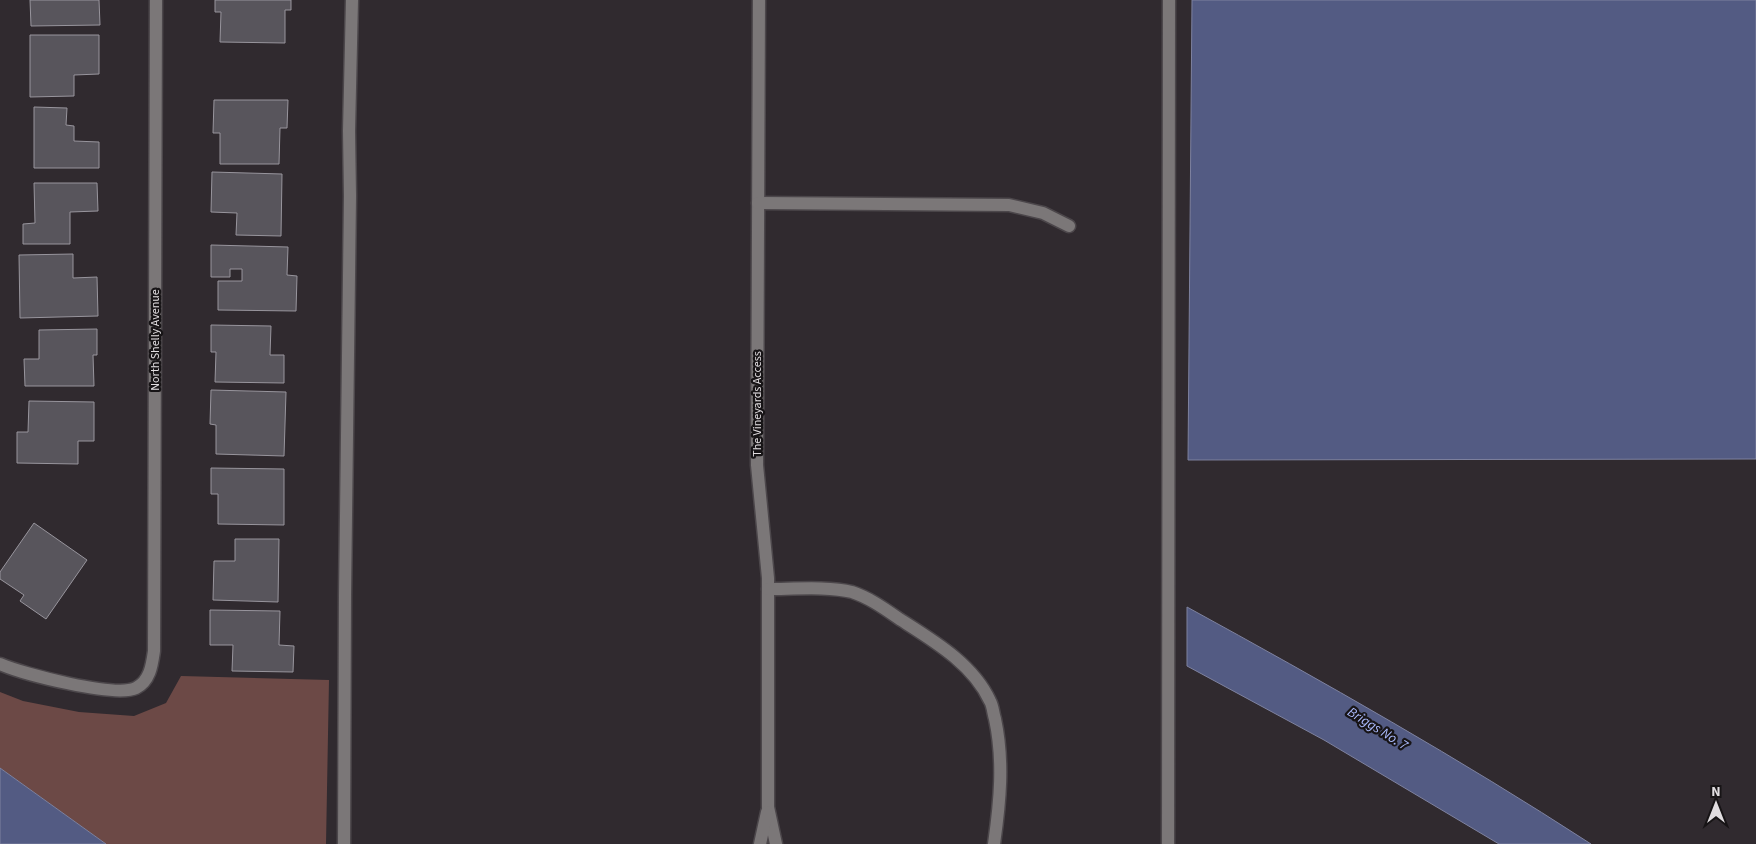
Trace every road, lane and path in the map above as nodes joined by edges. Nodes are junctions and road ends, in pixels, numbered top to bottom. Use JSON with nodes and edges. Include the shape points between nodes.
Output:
{"nodes":[{"id":1,"x":156,"y":0,"type":"edge"},
{"id":2,"x":352,"y":0,"type":"edge"},
{"id":3,"x":759,"y":0,"type":"edge"},
{"id":4,"x":1170,"y":0,"type":"edge"},
{"id":5,"x":758,"y":203,"type":"junction"},
{"id":6,"x":1070,"y":226,"type":"dead end"},
{"id":7,"x":768,"y":589,"type":"junction"},
{"id":8,"x":0,"y":664,"type":"edge"},
{"id":9,"x":768,"y":807,"type":"junction"},
{"id":10,"x":344,"y":844,"type":"edge"},
{"id":11,"x":760,"y":844,"type":"edge"},
{"id":12,"x":776,"y":844,"type":"edge"},
{"id":13,"x":994,"y":844,"type":"edge"},
{"id":14,"x":1168,"y":844,"type":"edge"}],
"edges":[{"from":1,"to":8,"type":"street","name":"North Shelly Avenue","via":[[152,665],[147,679],[136,688],[119,691],[66,683]]},
{"from":2,"to":10,"type":"street","via":[[348,131]]},
{"from":3,"to":5,"type":"street","name":"The Vineyards Access"},
{"from":4,"to":14,"type":"street"},
{"from":5,"to":6,"type":"street","via":[[1009,206],[1043,213]]},
{"from":5,"to":7,"type":"street","name":"The Vineyards Access","via":[[757,465]]},
{"from":7,"to":9,"type":"street","name":"The Vineyards Access"},
{"from":7,"to":13,"type":"street","via":[[828,589],[868,598],[947,650],[973,675],[990,701],[998,734],[1000,805]]},
{"from":9,"to":11,"type":"street","name":"The Vineyards Access"},
{"from":9,"to":12,"type":"street","name":"The Vineyards Access"}]}
